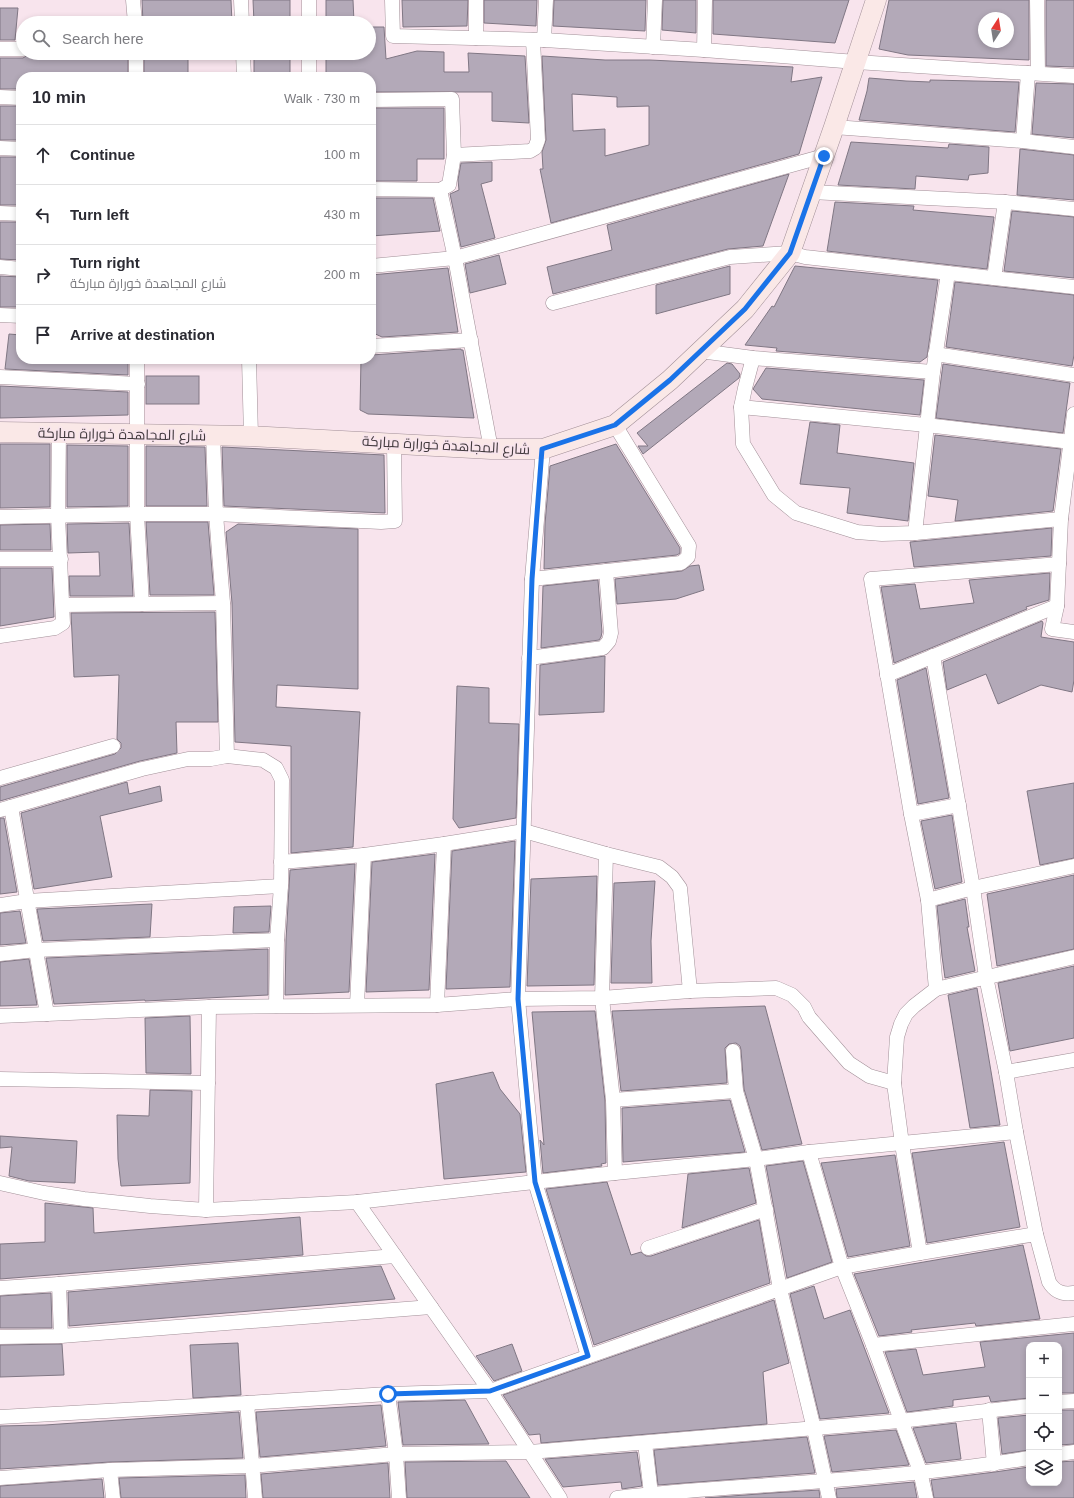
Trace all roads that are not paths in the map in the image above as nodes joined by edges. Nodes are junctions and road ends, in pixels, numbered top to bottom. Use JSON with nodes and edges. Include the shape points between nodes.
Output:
{"nodes":[{"id":1,"x":133,"y":0,"type":"edge"},
{"id":2,"x":241,"y":0,"type":"edge"},
{"id":3,"x":309,"y":0,"type":"edge"},
{"id":4,"x":392,"y":0,"type":"edge"},
{"id":5,"x":476,"y":0,"type":"edge"},
{"id":6,"x":546,"y":0,"type":"edge"},
{"id":7,"x":655,"y":0,"type":"edge"},
{"id":8,"x":705,"y":0,"type":"edge"},
{"id":9,"x":876,"y":0,"type":"edge"},
{"id":10,"x":1037,"y":0,"type":"edge"},
{"id":11,"x":134,"y":16,"type":"edge"},
{"id":12,"x":242,"y":16,"type":"edge"},
{"id":13,"x":309,"y":16,"type":"edge"},
{"id":14,"x":476,"y":38,"type":"junction"},
{"id":15,"x":538,"y":40,"type":"junction"},
{"id":16,"x":652,"y":47,"type":"junction"},
{"id":17,"x":0,"y":49,"type":"edge"},
{"id":18,"x":16,"y":49,"type":"edge"},
{"id":19,"x":704,"y":50,"type":"junction"},
{"id":20,"x":136,"y":60,"type":"edge"},
{"id":21,"x":243,"y":60,"type":"edge"},
{"id":22,"x":309,"y":60,"type":"edge"},
{"id":23,"x":856,"y":62,"type":"junction"},
{"id":24,"x":136,"y":72,"type":"edge"},
{"id":25,"x":244,"y":72,"type":"edge"},
{"id":26,"x":309,"y":72,"type":"edge"},
{"id":27,"x":1033,"y":73,"type":"junction"},
{"id":28,"x":1074,"y":76,"type":"edge"},
{"id":29,"x":0,"y":97,"type":"edge"},
{"id":30,"x":16,"y":98,"type":"edge"},
{"id":31,"x":376,"y":100,"type":"edge"},
{"id":32,"x":834,"y":126,"type":"junction"},
{"id":33,"x":1023,"y":141,"type":"junction"},
{"id":34,"x":1074,"y":147,"type":"edge"},
{"id":35,"x":0,"y":148,"type":"edge"},
{"id":36,"x":16,"y":149,"type":"edge"},
{"id":37,"x":454,"y":155,"type":"junction"},
{"id":38,"x":824,"y":156,"type":"junction"},
{"id":39,"x":376,"y":189,"type":"edge"},
{"id":40,"x":440,"y":190,"type":"junction"},
{"id":41,"x":811,"y":192,"type":"junction"},
{"id":42,"x":1005,"y":202,"type":"junction"},
{"id":43,"x":1074,"y":209,"type":"edge"},
{"id":44,"x":0,"y":213,"type":"edge"},
{"id":45,"x":16,"y":214,"type":"edge"},
{"id":46,"x":790,"y":253,"type":"junction"},
{"id":47,"x":455,"y":258,"type":"junction"},
{"id":48,"x":0,"y":266,"type":"edge"},
{"id":49,"x":376,"y":266,"type":"edge"},
{"id":50,"x":16,"y":268,"type":"edge"},
{"id":51,"x":948,"y":272,"type":"junction"},
{"id":52,"x":994,"y":278,"type":"junction"},
{"id":53,"x":1074,"y":287,"type":"edge"},
{"id":54,"x":553,"y":303,"type":"dead end"},
{"id":55,"x":0,"y":315,"type":"edge"},
{"id":56,"x":16,"y":316,"type":"edge"},
{"id":57,"x":471,"y":340,"type":"junction"},
{"id":58,"x":376,"y":346,"type":"edge"},
{"id":59,"x":700,"y":351,"type":"junction"},
{"id":60,"x":936,"y":354,"type":"junction"},
{"id":61,"x":753,"y":358,"type":"junction"},
{"id":62,"x":137,"y":364,"type":"edge"},
{"id":63,"x":249,"y":364,"type":"edge"},
{"id":64,"x":933,"y":372,"type":"junction"},
{"id":65,"x":1074,"y":375,"type":"edge"},
{"id":66,"x":0,"y":376,"type":"edge"},
{"id":67,"x":138,"y":384,"type":"junction"},
{"id":68,"x":741,"y":407,"type":"junction"},
{"id":69,"x":1074,"y":414,"type":"edge"},
{"id":70,"x":615,"y":425,"type":"junction"},
{"id":71,"x":926,"y":425,"type":"junction"},
{"id":72,"x":0,"y":432,"type":"edge"},
{"id":73,"x":59,"y":433,"type":"junction"},
{"id":74,"x":136,"y":435,"type":"junction"},
{"id":75,"x":213,"y":436,"type":"junction"},
{"id":76,"x":250,"y":436,"type":"junction"},
{"id":77,"x":1071,"y":442,"type":"junction"},
{"id":78,"x":394,"y":443,"type":"junction"},
{"id":79,"x":491,"y":449,"type":"junction"},
{"id":80,"x":542,"y":449,"type":"junction"},
{"id":81,"x":137,"y":514,"type":"junction"},
{"id":82,"x":216,"y":514,"type":"junction"},
{"id":83,"x":58,"y":516,"type":"junction"},
{"id":84,"x":0,"y":517,"type":"edge"},
{"id":85,"x":1061,"y":519,"type":"junction"},
{"id":86,"x":915,"y":533,"type":"junction"},
{"id":87,"x":0,"y":559,"type":"edge"},
{"id":88,"x":61,"y":559,"type":"junction"},
{"id":89,"x":1059,"y":564,"type":"junction"},
{"id":90,"x":606,"y":571,"type":"junction"},
{"id":91,"x":532,"y":579,"type":"junction"},
{"id":92,"x":223,"y":603,"type":"junction"},
{"id":93,"x":142,"y":604,"type":"junction"},
{"id":94,"x":63,"y":605,"type":"junction"},
{"id":95,"x":1057,"y":606,"type":"junction"},
{"id":96,"x":1074,"y":632,"type":"edge"},
{"id":97,"x":0,"y":636,"type":"edge"},
{"id":98,"x":932,"y":656,"type":"junction"},
{"id":99,"x":529,"y":658,"type":"junction"},
{"id":100,"x":887,"y":675,"type":"junction"},
{"id":101,"x":113,"y":746,"type":"dead end"},
{"id":102,"x":227,"y":756,"type":"junction"},
{"id":103,"x":0,"y":778,"type":"edge"},
{"id":104,"x":959,"y":804,"type":"junction"},
{"id":105,"x":6,"y":808,"type":"edge"},
{"id":106,"x":911,"y":814,"type":"junction"},
{"id":107,"x":524,"y":831,"type":"junction"},
{"id":108,"x":444,"y":844,"type":"junction"},
{"id":109,"x":606,"y":854,"type":"junction"},
{"id":110,"x":364,"y":855,"type":"junction"},
{"id":111,"x":281,"y":862,"type":"junction"},
{"id":112,"x":1074,"y":866,"type":"edge"},
{"id":113,"x":281,"y":886,"type":"junction"},
{"id":114,"x":973,"y":888,"type":"junction"},
{"id":115,"x":928,"y":900,"type":"junction"},
{"id":116,"x":27,"y":901,"type":"junction"},
{"id":117,"x":0,"y":905,"type":"edge"},
{"id":118,"x":277,"y":940,"type":"junction"},
{"id":119,"x":36,"y":950,"type":"junction"},
{"id":120,"x":0,"y":954,"type":"edge"},
{"id":121,"x":1074,"y":957,"type":"edge"},
{"id":122,"x":986,"y":977,"type":"junction"},
{"id":123,"x":936,"y":989,"type":"junction"},
{"id":124,"x":690,"y":991,"type":"junction"},
{"id":125,"x":602,"y":998,"type":"junction"},
{"id":126,"x":518,"y":999,"type":"junction"},
{"id":127,"x":357,"y":1005,"type":"junction"},
{"id":128,"x":437,"y":1005,"type":"junction"},
{"id":129,"x":276,"y":1006,"type":"junction"},
{"id":130,"x":209,"y":1007,"type":"junction"},
{"id":131,"x":47,"y":1014,"type":"junction"},
{"id":132,"x":0,"y":1016,"type":"edge"},
{"id":133,"x":733,"y":1052,"type":"dead end"},
{"id":134,"x":1074,"y":1060,"type":"edge"},
{"id":135,"x":1006,"y":1072,"type":"junction"},
{"id":136,"x":0,"y":1079,"type":"edge"},
{"id":137,"x":894,"y":1082,"type":"junction"},
{"id":138,"x":208,"y":1083,"type":"junction"},
{"id":139,"x":736,"y":1091,"type":"junction"},
{"id":140,"x":613,"y":1100,"type":"junction"},
{"id":141,"x":1016,"y":1132,"type":"junction"},
{"id":142,"x":902,"y":1144,"type":"junction"},
{"id":143,"x":809,"y":1152,"type":"junction"},
{"id":144,"x":756,"y":1159,"type":"junction"},
{"id":145,"x":615,"y":1173,"type":"junction"},
{"id":146,"x":535,"y":1182,"type":"junction"},
{"id":147,"x":0,"y":1183,"type":"edge"},
{"id":148,"x":357,"y":1202,"type":"junction"},
{"id":149,"x":766,"y":1209,"type":"junction"},
{"id":150,"x":206,"y":1210,"type":"junction"},
{"id":151,"x":1036,"y":1234,"type":"junction"},
{"id":152,"x":648,"y":1248,"type":"dead end"},
{"id":153,"x":920,"y":1253,"type":"junction"},
{"id":154,"x":395,"y":1256,"type":"junction"},
{"id":155,"x":842,"y":1268,"type":"junction"},
{"id":156,"x":59,"y":1284,"type":"junction"},
{"id":157,"x":0,"y":1288,"type":"edge"},
{"id":158,"x":780,"y":1288,"type":"junction"},
{"id":159,"x":1074,"y":1293,"type":"edge"},
{"id":160,"x":431,"y":1307,"type":"junction"},
{"id":161,"x":1074,"y":1324,"type":"edge"},
{"id":162,"x":61,"y":1336,"type":"junction"},
{"id":163,"x":0,"y":1337,"type":"edge"},
{"id":164,"x":873,"y":1345,"type":"junction"},
{"id":165,"x":588,"y":1356,"type":"junction"},
{"id":166,"x":490,"y":1391,"type":"junction"},
{"id":167,"x":388,"y":1394,"type":"junction"},
{"id":168,"x":1074,"y":1401,"type":"edge"},
{"id":169,"x":1062,"y":1402,"type":"edge"},
{"id":170,"x":247,"y":1404,"type":"junction"},
{"id":171,"x":1026,"y":1406,"type":"edge"},
{"id":172,"x":989,"y":1410,"type":"junction"},
{"id":173,"x":0,"y":1417,"type":"edge"},
{"id":174,"x":900,"y":1421,"type":"junction"},
{"id":175,"x":814,"y":1429,"type":"junction"},
{"id":176,"x":646,"y":1443,"type":"junction"},
{"id":177,"x":530,"y":1452,"type":"junction"},
{"id":178,"x":1074,"y":1452,"type":"edge"},
{"id":179,"x":396,"y":1454,"type":"junction"},
{"id":180,"x":1062,"y":1454,"type":"edge"},
{"id":181,"x":1026,"y":1459,"type":"edge"},
{"id":182,"x":994,"y":1464,"type":"junction"},
{"id":183,"x":252,"y":1466,"type":"junction"},
{"id":184,"x":110,"y":1470,"type":"junction"},
{"id":185,"x":920,"y":1471,"type":"junction"},
{"id":186,"x":0,"y":1478,"type":"edge"},
{"id":187,"x":825,"y":1481,"type":"junction"},
{"id":188,"x":651,"y":1494,"type":"junction"},
{"id":189,"x":113,"y":1498,"type":"edge"},
{"id":190,"x":255,"y":1498,"type":"edge"},
{"id":191,"x":399,"y":1498,"type":"edge"},
{"id":192,"x":560,"y":1498,"type":"edge"},
{"id":193,"x":617,"y":1498,"type":"edge"},
{"id":194,"x":828,"y":1498,"type":"edge"},
{"id":195,"x":926,"y":1498,"type":"edge"}],
"edges":[{"from":1,"to":11,"type":"street"},
{"from":2,"to":12,"type":"street"},
{"from":3,"to":13,"type":"street"},
{"from":4,"to":14,"type":"street","via":[[393,36]]},
{"from":5,"to":14,"type":"street"},
{"from":6,"to":15,"type":"street"},
{"from":7,"to":16,"type":"street"},
{"from":8,"to":19,"type":"street"},
{"from":9,"to":23,"type":"street","name":"شارع المجاهدة خورارة مباركة"},
{"from":10,"to":27,"type":"street"},
{"from":14,"to":15,"type":"street"},
{"from":15,"to":16,"type":"street"},
{"from":15,"to":37,"type":"street","via":[[538,140],[535,148],[530,151]]},
{"from":16,"to":19,"type":"street"},
{"from":17,"to":18,"type":"street"},
{"from":19,"to":23,"type":"street"},
{"from":20,"to":24,"type":"street"},
{"from":21,"to":25,"type":"street"},
{"from":22,"to":26,"type":"street"},
{"from":23,"to":27,"type":"street"},
{"from":23,"to":32,"type":"street","name":"شارع المجاهدة خورارة مباركة"},
{"from":27,"to":28,"type":"street"},
{"from":27,"to":33,"type":"street"},
{"from":29,"to":30,"type":"street"},
{"from":31,"to":37,"type":"street","via":[[452,99]]},
{"from":32,"to":33,"type":"street"},
{"from":32,"to":38,"type":"street","name":"شارع المجاهدة خورارة مباركة"},
{"from":33,"to":34,"type":"street"},
{"from":35,"to":36,"type":"street"},
{"from":37,"to":40,"type":"street","via":[[448,185]]},
{"from":38,"to":41,"type":"street","name":"شارع المجاهدة خورارة مباركة"},
{"from":38,"to":47,"type":"street"},
{"from":39,"to":40,"type":"street"},
{"from":40,"to":47,"type":"street"},
{"from":41,"to":42,"type":"street"},
{"from":41,"to":46,"type":"street","name":"شارع المجاهدة خورارة مباركة"},
{"from":42,"to":43,"type":"street"},
{"from":42,"to":52,"type":"street"},
{"from":44,"to":45,"type":"street"},
{"from":46,"to":51,"type":"street","via":[[805,257]]},
{"from":46,"to":54,"type":"street","via":[[730,257]]},
{"from":46,"to":59,"type":"street","name":"شارع المجاهدة خورارة مباركة","via":[[745,309]]},
{"from":47,"to":49,"type":"street"},
{"from":47,"to":57,"type":"street"},
{"from":48,"to":50,"type":"street"},
{"from":51,"to":52,"type":"street"},
{"from":51,"to":60,"type":"street"},
{"from":52,"to":53,"type":"street"},
{"from":55,"to":56,"type":"street"},
{"from":57,"to":58,"type":"street"},
{"from":57,"to":79,"type":"street"},
{"from":59,"to":61,"type":"street"},
{"from":59,"to":70,"type":"street","name":"شارع المجاهدة خورارة مباركة","via":[[670,380]]},
{"from":60,"to":64,"type":"street"},
{"from":60,"to":65,"type":"street"},
{"from":61,"to":64,"type":"street"},
{"from":61,"to":68,"type":"street"},
{"from":62,"to":67,"type":"street"},
{"from":63,"to":76,"type":"street"},
{"from":64,"to":71,"type":"street"},
{"from":66,"to":67,"type":"street"},
{"from":67,"to":74,"type":"street"},
{"from":68,"to":71,"type":"street"},
{"from":68,"to":86,"type":"street","via":[[743,444],[774,495],[796,513],[857,532]]},
{"from":69,"to":77,"type":"street"},
{"from":70,"to":80,"type":"street","name":"شارع المجاهدة خورارة مباركة"},
{"from":70,"to":90,"type":"street","via":[[689,546],[688,557],[681,563]]},
{"from":71,"to":77,"type":"street"},
{"from":71,"to":86,"type":"street"},
{"from":72,"to":73,"type":"street","name":"شارع المجاهدة خورارة مباركة"},
{"from":73,"to":74,"type":"street","name":"شارع المجاهدة خورارة مباركة"},
{"from":73,"to":83,"type":"street"},
{"from":74,"to":75,"type":"street","name":"شارع المجاهدة خورارة مباركة"},
{"from":74,"to":81,"type":"street"},
{"from":75,"to":76,"type":"street","name":"شارع المجاهدة خورارة مباركة"},
{"from":75,"to":82,"type":"street"},
{"from":76,"to":78,"type":"street","name":"شارع المجاهدة خورارة مباركة"},
{"from":77,"to":85,"type":"street"},
{"from":78,"to":79,"type":"street","name":"شارع المجاهدة خورارة مباركة"},
{"from":78,"to":82,"type":"street","via":[[394,521]]},
{"from":79,"to":80,"type":"street","name":"شارع المجاهدة خورارة مباركة"},
{"from":80,"to":91,"type":"street"},
{"from":81,"to":82,"type":"street"},
{"from":81,"to":83,"type":"street"},
{"from":81,"to":93,"type":"street"},
{"from":82,"to":92,"type":"street"},
{"from":83,"to":84,"type":"street"},
{"from":83,"to":88,"type":"street"},
{"from":85,"to":86,"type":"street"},
{"from":85,"to":89,"type":"street"},
{"from":87,"to":88,"type":"street"},
{"from":88,"to":94,"type":"street"},
{"from":89,"to":95,"type":"street"},
{"from":89,"to":100,"type":"street","via":[[871,579]]},
{"from":90,"to":91,"type":"street"},
{"from":90,"to":99,"type":"street","via":[[611,634],[603,648]]},
{"from":91,"to":99,"type":"street"},
{"from":92,"to":93,"type":"street"},
{"from":92,"to":102,"type":"street"},
{"from":93,"to":94,"type":"street"},
{"from":94,"to":97,"type":"street","via":[[63,623],[55,628]]},
{"from":95,"to":96,"type":"street","via":[[1052,629]]},
{"from":95,"to":98,"type":"street"},
{"from":98,"to":100,"type":"street"},
{"from":98,"to":104,"type":"street"},
{"from":99,"to":107,"type":"street"},
{"from":100,"to":106,"type":"street"},
{"from":101,"to":103,"type":"street"},
{"from":102,"to":105,"type":"street","via":[[188,759],[142,769]]},
{"from":102,"to":111,"type":"street","via":[[263,760],[276,768],[282,780]]},
{"from":104,"to":106,"type":"street"},
{"from":104,"to":114,"type":"street"},
{"from":105,"to":116,"type":"street"},
{"from":106,"to":115,"type":"street"},
{"from":107,"to":108,"type":"street"},
{"from":107,"to":109,"type":"street"},
{"from":107,"to":126,"type":"street"},
{"from":108,"to":110,"type":"street"},
{"from":108,"to":128,"type":"street"},
{"from":109,"to":124,"type":"street","via":[[659,867],[672,877],[680,888]]},
{"from":109,"to":125,"type":"street"},
{"from":110,"to":111,"type":"street"},
{"from":110,"to":127,"type":"street"},
{"from":111,"to":113,"type":"street"},
{"from":112,"to":114,"type":"street"},
{"from":113,"to":116,"type":"street"},
{"from":113,"to":118,"type":"street"},
{"from":114,"to":115,"type":"street"},
{"from":114,"to":122,"type":"street"},
{"from":115,"to":123,"type":"street"},
{"from":116,"to":117,"type":"street"},
{"from":116,"to":119,"type":"street"},
{"from":118,"to":119,"type":"street"},
{"from":118,"to":129,"type":"street"},
{"from":119,"to":120,"type":"street"},
{"from":119,"to":131,"type":"street"},
{"from":121,"to":122,"type":"street"},
{"from":122,"to":123,"type":"street"},
{"from":122,"to":135,"type":"street"},
{"from":123,"to":137,"type":"street","via":[[910,1010],[901,1024],[897,1037]]},
{"from":124,"to":125,"type":"street"},
{"from":124,"to":137,"type":"street","via":[[776,988],[792,995],[849,1063],[869,1076]]},
{"from":125,"to":126,"type":"street"},
{"from":125,"to":140,"type":"street"},
{"from":126,"to":128,"type":"street"},
{"from":126,"to":146,"type":"street"},
{"from":127,"to":128,"type":"street"},
{"from":127,"to":129,"type":"street"},
{"from":129,"to":130,"type":"street"},
{"from":130,"to":131,"type":"street"},
{"from":130,"to":138,"type":"street"},
{"from":131,"to":132,"type":"street"},
{"from":133,"to":139,"type":"street"},
{"from":134,"to":135,"type":"street"},
{"from":135,"to":141,"type":"street"},
{"from":136,"to":138,"type":"street"},
{"from":137,"to":142,"type":"street"},
{"from":138,"to":150,"type":"street"},
{"from":139,"to":140,"type":"street"},
{"from":139,"to":144,"type":"street"},
{"from":140,"to":145,"type":"street"},
{"from":141,"to":142,"type":"street"},
{"from":141,"to":151,"type":"street"},
{"from":142,"to":143,"type":"street"},
{"from":142,"to":153,"type":"street"},
{"from":143,"to":144,"type":"street"},
{"from":143,"to":155,"type":"street"},
{"from":144,"to":145,"type":"street"},
{"from":144,"to":149,"type":"street"},
{"from":145,"to":146,"type":"street"},
{"from":146,"to":148,"type":"street"},
{"from":146,"to":165,"type":"street"},
{"from":147,"to":150,"type":"street","via":[[84,1199]]},
{"from":148,"to":150,"type":"street"},
{"from":148,"to":154,"type":"street"},
{"from":149,"to":152,"type":"street"},
{"from":149,"to":158,"type":"street"},
{"from":151,"to":153,"type":"street"},
{"from":151,"to":159,"type":"street","via":[[1052,1288],[1067,1294]]},
{"from":153,"to":155,"type":"street"},
{"from":154,"to":156,"type":"street"},
{"from":154,"to":160,"type":"street"},
{"from":155,"to":158,"type":"street"},
{"from":155,"to":164,"type":"street"},
{"from":156,"to":157,"type":"street"},
{"from":156,"to":162,"type":"street"},
{"from":158,"to":165,"type":"street"},
{"from":158,"to":175,"type":"street"},
{"from":160,"to":162,"type":"street"},
{"from":160,"to":166,"type":"street"},
{"from":161,"to":164,"type":"street"},
{"from":162,"to":163,"type":"street"},
{"from":164,"to":174,"type":"street"},
{"from":165,"to":166,"type":"street"},
{"from":166,"to":167,"type":"street"},
{"from":166,"to":177,"type":"street"},
{"from":167,"to":170,"type":"street"},
{"from":167,"to":179,"type":"street"},
{"from":168,"to":169,"type":"street"},
{"from":170,"to":173,"type":"street"},
{"from":170,"to":183,"type":"street"},
{"from":171,"to":172,"type":"street"},
{"from":172,"to":174,"type":"street"},
{"from":172,"to":182,"type":"street"},
{"from":174,"to":175,"type":"street"},
{"from":174,"to":185,"type":"street"},
{"from":175,"to":176,"type":"street"},
{"from":175,"to":187,"type":"street"},
{"from":176,"to":177,"type":"street"},
{"from":176,"to":188,"type":"street"},
{"from":177,"to":179,"type":"street"},
{"from":177,"to":192,"type":"street"},
{"from":178,"to":180,"type":"street"},
{"from":179,"to":183,"type":"street"},
{"from":179,"to":191,"type":"street"},
{"from":181,"to":182,"type":"street"},
{"from":182,"to":185,"type":"street"},
{"from":183,"to":184,"type":"street"},
{"from":183,"to":190,"type":"street"},
{"from":184,"to":186,"type":"street"},
{"from":184,"to":189,"type":"street"},
{"from":185,"to":187,"type":"street"},
{"from":185,"to":195,"type":"street"},
{"from":187,"to":188,"type":"street"},
{"from":187,"to":194,"type":"street"},
{"from":188,"to":193,"type":"street"}]}
